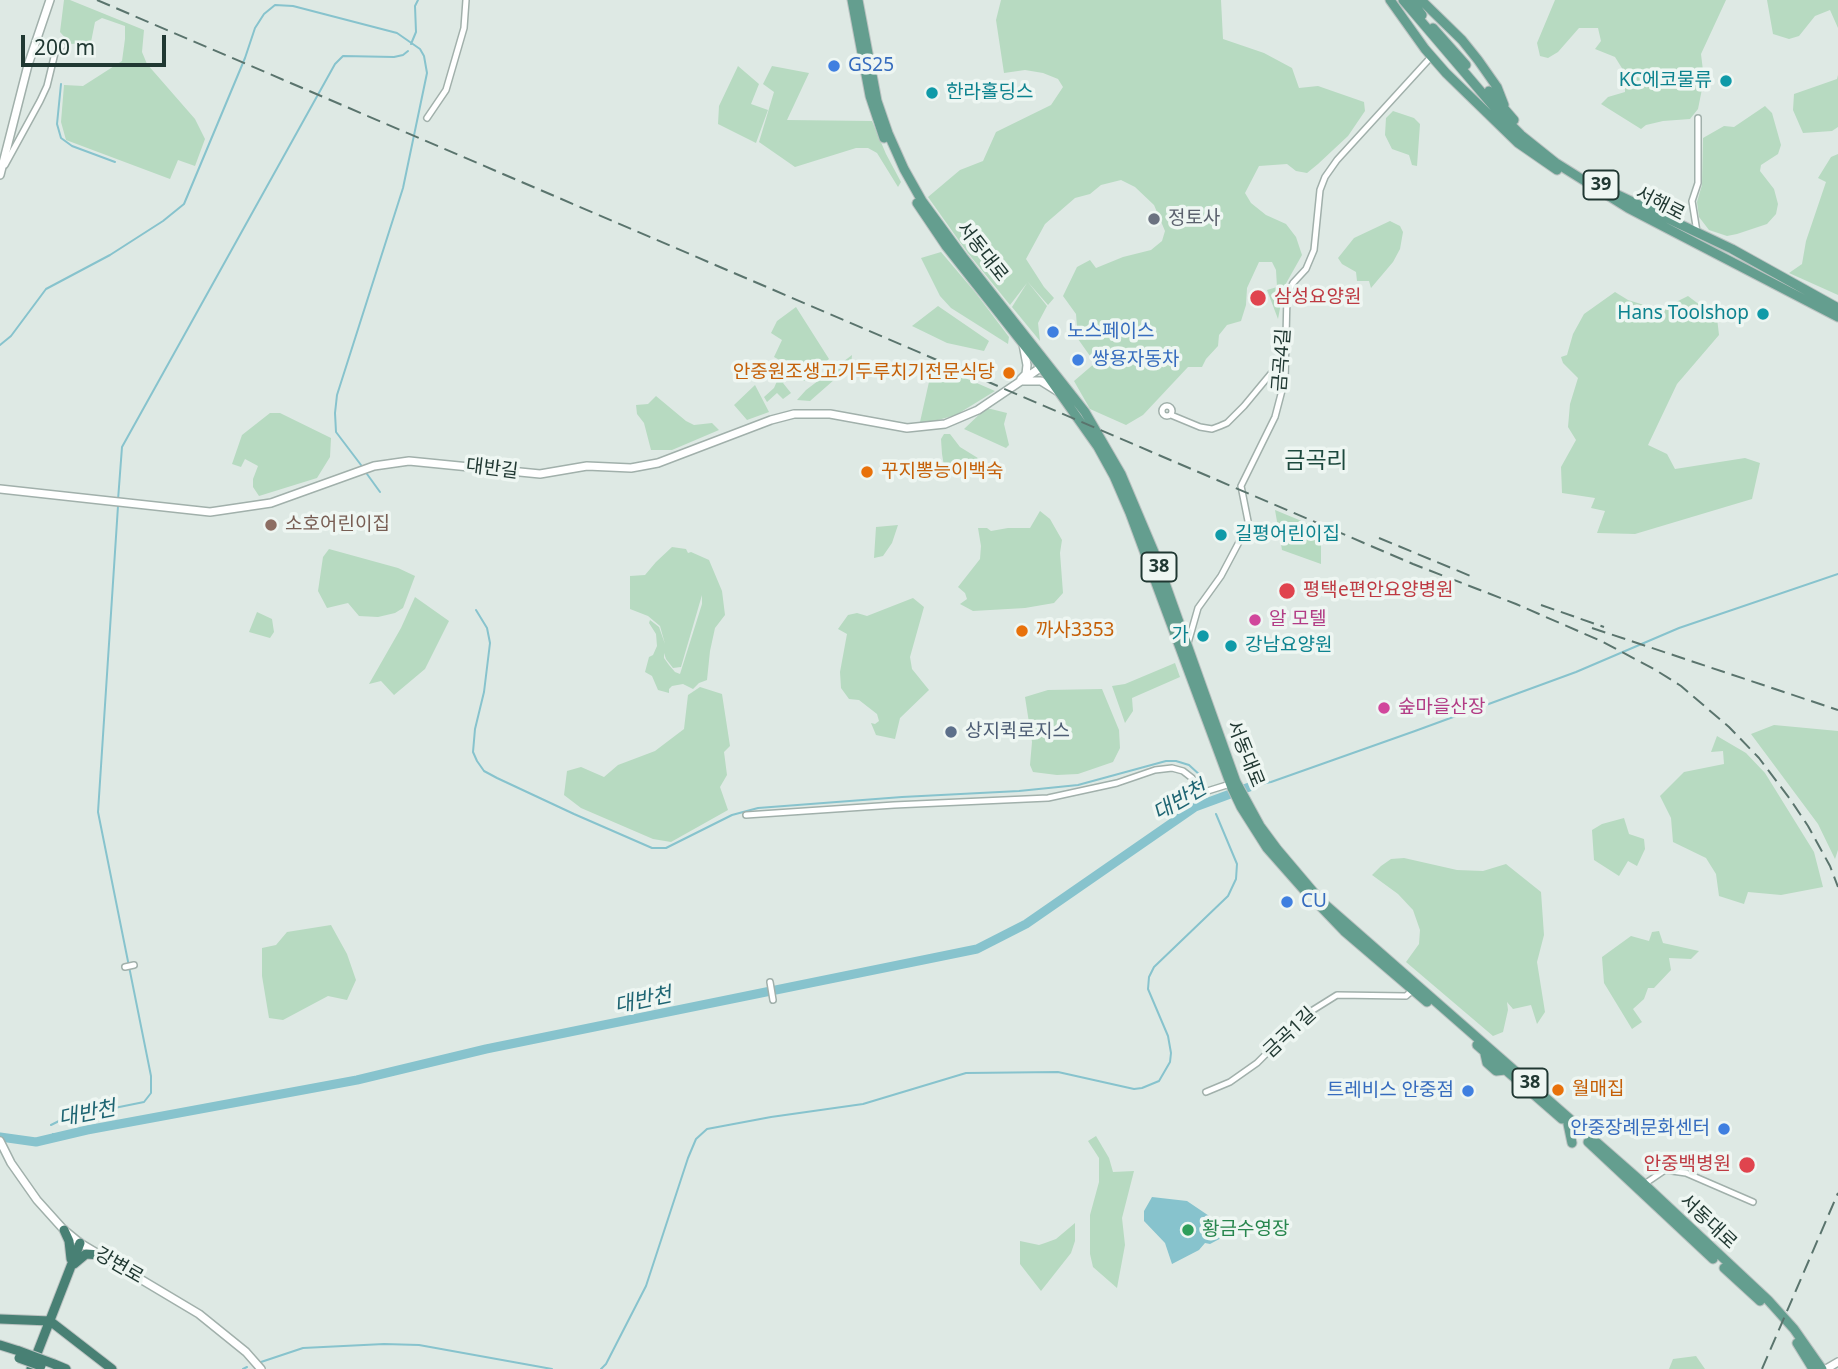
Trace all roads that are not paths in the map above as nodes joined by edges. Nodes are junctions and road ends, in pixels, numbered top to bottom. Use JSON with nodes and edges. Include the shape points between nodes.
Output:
{"nodes":[{"id":1,"x":50,"y":0,"type":"edge"},
{"id":2,"x":466,"y":0,"type":"edge"},
{"id":3,"x":852,"y":0,"type":"edge"},
{"id":4,"x":858,"y":0,"type":"edge"},
{"id":5,"x":1390,"y":0,"type":"edge"},
{"id":6,"x":1403,"y":0,"type":"edge"},
{"id":7,"x":1411,"y":0,"type":"edge"},
{"id":8,"x":1422,"y":0,"type":"edge"},
{"id":9,"x":62,"y":46,"type":"dead end"},
{"id":10,"x":1432,"y":57,"type":"junction"},
{"id":11,"x":1505,"y":110,"type":"junction"},
{"id":12,"x":427,"y":118,"type":"dead end"},
{"id":13,"x":1698,"y":118,"type":"dead end"},
{"id":14,"x":1,"y":172,"type":"edge"},
{"id":15,"x":1605,"y":195,"type":"junction"},
{"id":16,"x":1697,"y":232,"type":"junction"},
{"id":17,"x":1838,"y":308,"type":"edge"},
{"id":18,"x":1838,"y":317,"type":"edge"},
{"id":19,"x":1023,"y":344,"type":"junction"},
{"id":20,"x":1285,"y":361,"type":"junction"},
{"id":21,"x":1043,"y":365,"type":"junction"},
{"id":22,"x":1022,"y":380,"type":"junction"},
{"id":23,"x":1061,"y":394,"type":"junction"},
{"id":24,"x":1171,"y":415,"type":"dead end"},
{"id":25,"x":0,"y":489,"type":"edge"},
{"id":26,"x":1186,"y":646,"type":"junction"},
{"id":27,"x":1236,"y":790,"type":"junction"},
{"id":28,"x":746,"y":815,"type":"dead end"},
{"id":29,"x":770,"y":982,"type":"dead end"},
{"id":30,"x":1415,"y":987,"type":"junction"},
{"id":31,"x":773,"y":1000,"type":"dead end"},
{"id":32,"x":1206,"y":1092,"type":"dead end"},
{"id":33,"x":1568,"y":1124,"type":"junction"},
{"id":34,"x":1572,"y":1143,"type":"dead end"},
{"id":35,"x":1,"y":1144,"type":"edge"},
{"id":36,"x":1641,"y":1187,"type":"junction"},
{"id":37,"x":1753,"y":1202,"type":"dead end"},
{"id":38,"x":64,"y":1230,"type":"junction"},
{"id":39,"x":80,"y":1243,"type":"junction"},
{"id":40,"x":100,"y":1255,"type":"junction"},
{"id":41,"x":71,"y":1268,"type":"junction"},
{"id":42,"x":0,"y":1319,"type":"edge"},
{"id":43,"x":50,"y":1321,"type":"junction"},
{"id":44,"x":0,"y":1345,"type":"edge"},
{"id":45,"x":0,"y":1352,"type":"edge"},
{"id":46,"x":19,"y":1355,"type":"junction"},
{"id":47,"x":1838,"y":1362,"type":"edge"},
{"id":48,"x":51,"y":1367,"type":"edge"},
{"id":49,"x":31,"y":1369,"type":"edge"},
{"id":50,"x":66,"y":1369,"type":"edge"},
{"id":51,"x":113,"y":1369,"type":"edge"},
{"id":52,"x":261,"y":1369,"type":"edge"},
{"id":53,"x":1812,"y":1369,"type":"edge"},
{"id":54,"x":1824,"y":1369,"type":"edge"}],
"edges":[{"from":1,"to":14,"type":"street"},
{"from":2,"to":12,"type":"street","via":[[464,28],[444,95]]},
{"from":3,"to":19,"type":"main road","name":"서동대로","number":"38","via":[[870,96],[894,162],[946,246]]},
{"from":4,"to":21,"type":"main road","name":"서동대로","number":"38","via":[[877,101],[904,169],[940,226]]},
{"from":5,"to":10,"type":"main road"},
{"from":6,"to":15,"type":"main road","name":"서해로","number":"39","via":[[1521,135]]},
{"from":7,"to":11,"type":"main road","name":"서해로","number":"39"},
{"from":8,"to":11,"type":"main road","via":[[1462,40],[1497,87]]},
{"from":9,"to":14,"type":"street","via":[[55,53],[40,101]]},
{"from":10,"to":15,"type":"main road","via":[[1536,156],[1587,189]]},
{"from":10,"to":20,"type":"street","name":"금곡4길","via":[[1325,177],[1311,258],[1287,295]]},
{"from":11,"to":16,"type":"main road","name":"서해로","number":"39","via":[[1524,132],[1563,162],[1616,194]]},
{"from":13,"to":16,"type":"street","name":"서해로","via":[[1698,183],[1692,201]]},
{"from":15,"to":18,"type":"main road","name":"서해로","number":"39"},
{"from":16,"to":17,"type":"main road","name":"서해로","number":"39"},
{"from":19,"to":21,"type":"main road","name":"서동대로","number":"38"},
{"from":19,"to":22,"type":"street","via":[[1027,365]]},
{"from":20,"to":24,"type":"street","via":[[1227,423],[1212,429]]},
{"from":20,"to":26,"type":"street","name":"금곡4길","via":[[1275,417],[1241,486],[1247,527],[1198,608]]},
{"from":21,"to":22,"type":"street","name":"대반길"},
{"from":21,"to":23,"type":"main road","name":"서동대로","number":"38"},
{"from":21,"to":26,"type":"main road","name":"서동대로","number":"38","via":[[1085,412],[1121,474],[1154,551]]},
{"from":22,"to":23,"type":"street","via":[[1041,381]]},
{"from":22,"to":25,"type":"street","name":"대반길","via":[[978,410],[945,424],[915,428],[830,414],[794,414],[631,468],[587,466],[541,474],[409,461],[374,466],[271,503],[211,512]]},
{"from":23,"to":27,"type":"main road","name":"서동대로","number":"38","via":[[1114,476]]},
{"from":26,"to":27,"type":"main road","name":"서동대로","number":"38"},
{"from":27,"to":28,"type":"street","via":[[1201,793],[1192,778],[1172,768],[1048,798]]},
{"from":27,"to":30,"type":"main road","name":"서동대로","number":"38","via":[[1321,901]]},
{"from":29,"to":31,"type":"street"},
{"from":30,"to":32,"type":"street","name":"금곡1길","via":[[1406,996],[1337,995],[1295,1025],[1257,1063]]},
{"from":30,"to":33,"type":"main road","name":"서동대로","number":"38"},
{"from":30,"to":36,"type":"main road","name":"서동대로","number":"38"},
{"from":33,"to":34,"type":"main road"},
{"from":33,"to":36,"type":"main road","name":"서동대로","number":"38"},
{"from":35,"to":38,"type":"street","name":"강변로","via":[[37,1200]]},
{"from":36,"to":37,"type":"street","via":[[1665,1170],[1686,1173]]},
{"from":36,"to":53,"type":"main road","name":"서동대로","number":"38","via":[[1785,1325]]},
{"from":36,"to":54,"type":"main road","name":"서동대로","number":"38","via":[[1780,1312]]},
{"from":38,"to":39,"type":"street","name":"강변로"},
{"from":38,"to":41,"type":"highway"},
{"from":39,"to":40,"type":"street","name":"강변로"},
{"from":39,"to":41,"type":"highway"},
{"from":40,"to":41,"type":"highway","via":[[86,1254]]},
{"from":40,"to":52,"type":"street","name":"강변로","via":[[199,1314]]},
{"from":41,"to":43,"type":"highway"},
{"from":42,"to":43,"type":"highway"},
{"from":43,"to":49,"type":"highway"},
{"from":43,"to":51,"type":"highway"},
{"from":44,"to":46,"type":"highway"},
{"from":45,"to":46,"type":"highway"},
{"from":46,"to":48,"type":"highway","bridge":true},
{"from":47,"to":54,"type":"street"},
{"from":48,"to":50,"type":"highway"}]}
